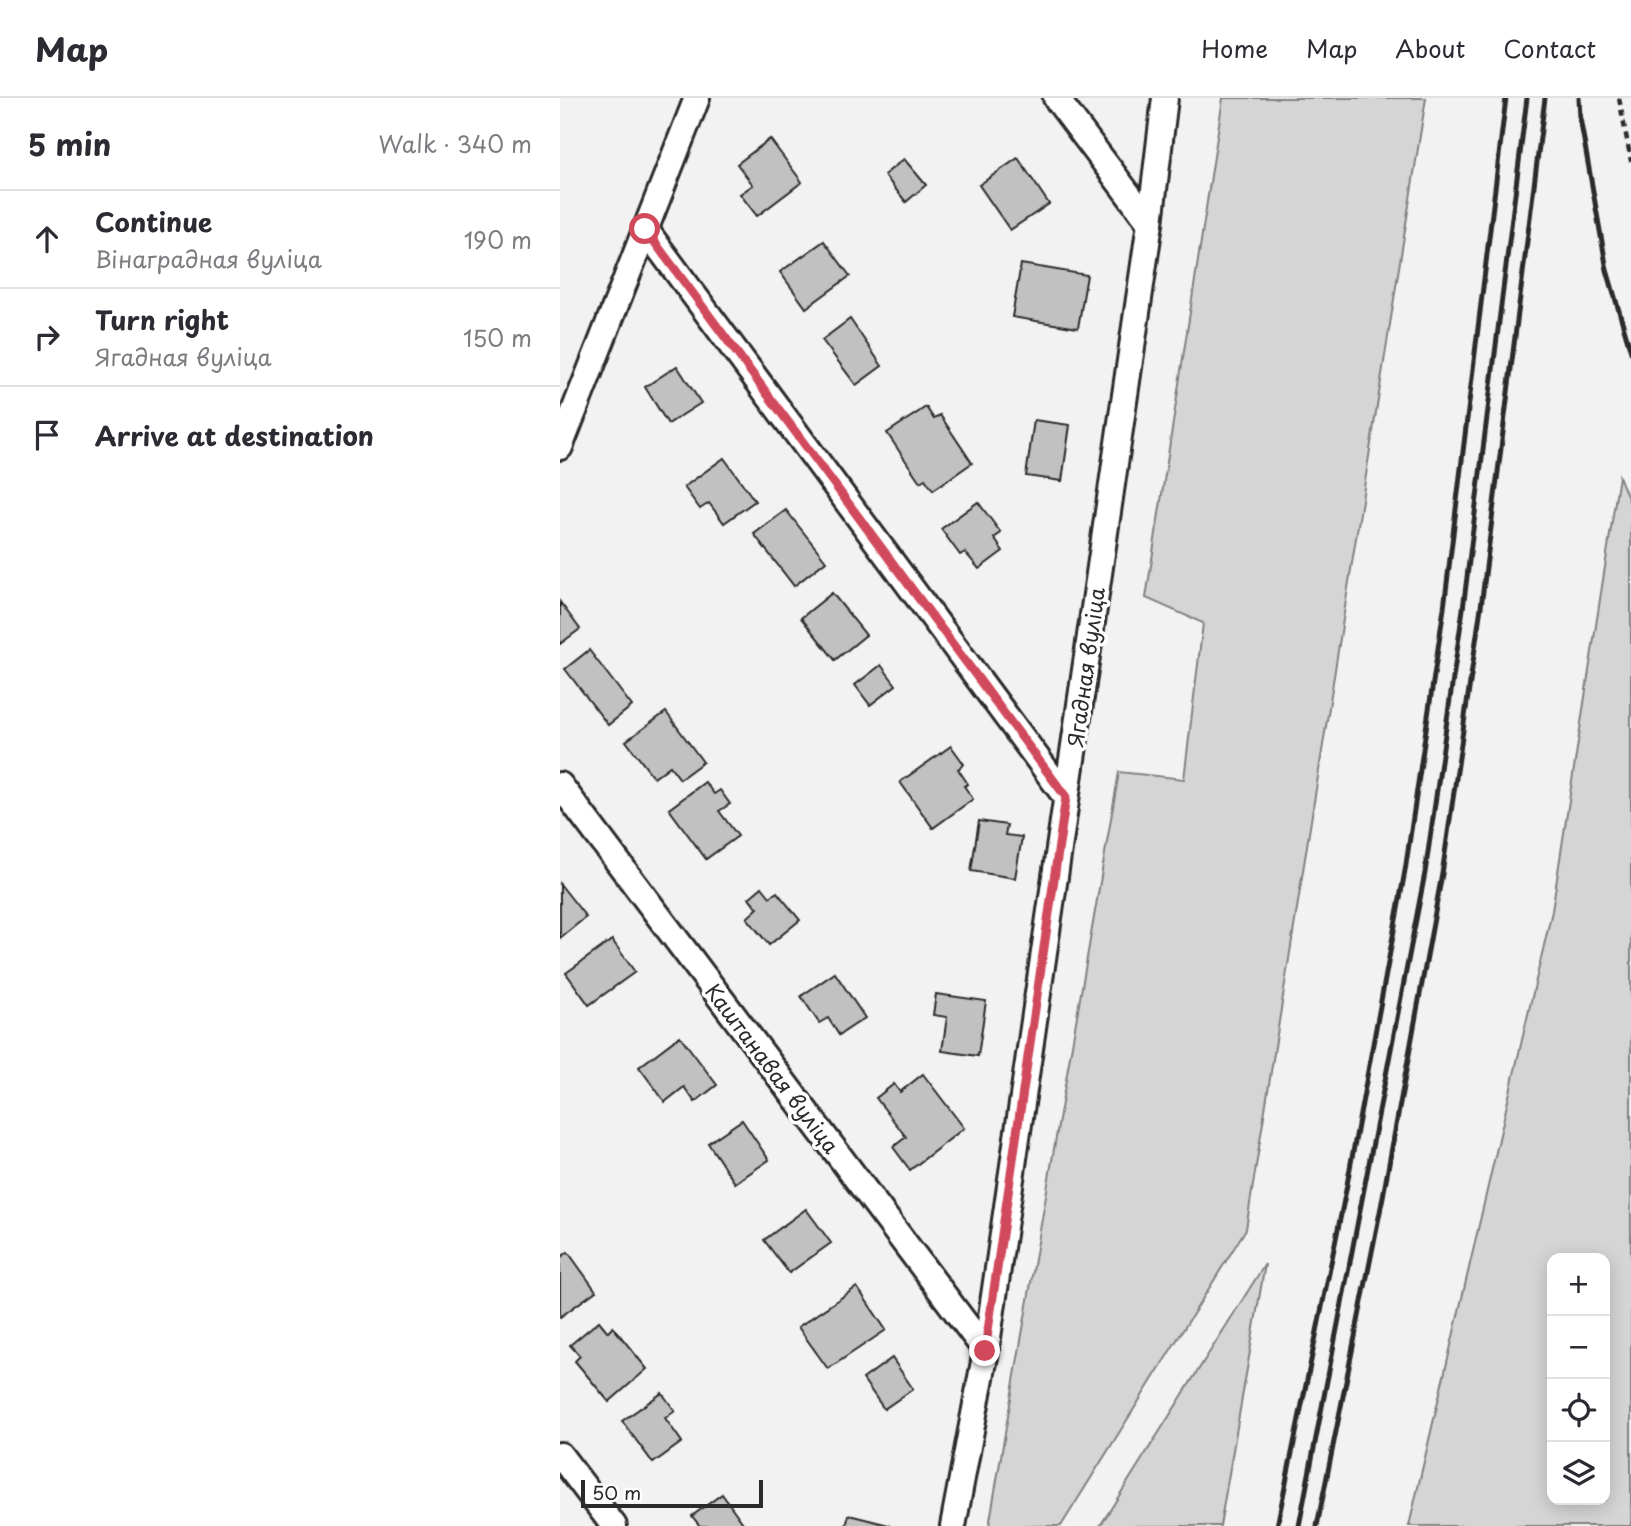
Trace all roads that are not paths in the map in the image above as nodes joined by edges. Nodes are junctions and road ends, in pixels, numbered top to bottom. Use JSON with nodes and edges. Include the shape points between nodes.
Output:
{"nodes":[{"id":1,"x":697,"y":98,"type":"edge"},
{"id":2,"x":1056,"y":98,"type":"edge"},
{"id":3,"x":1165,"y":98,"type":"edge"},
{"id":4,"x":1150,"y":223,"type":"junction"},
{"id":5,"x":645,"y":229,"type":"junction"},
{"id":6,"x":560,"y":447,"type":"edge"},
{"id":7,"x":560,"y":785,"type":"edge"},
{"id":8,"x":1066,"y":797,"type":"junction"},
{"id":9,"x":985,"y":1351,"type":"junction"},
{"id":10,"x":560,"y":1455,"type":"edge"},
{"id":11,"x":614,"y":1526,"type":"edge"},
{"id":12,"x":953,"y":1526,"type":"edge"}],
"edges":[{"from":1,"to":5,"type":"street"},
{"from":2,"to":4,"type":"street"},
{"from":3,"to":4,"type":"street","name":"Ягадная вуліца"},
{"from":4,"to":8,"type":"street","name":"Ягадная вуліца"},
{"from":5,"to":6,"type":"street"},
{"from":5,"to":8,"type":"street"},
{"from":7,"to":9,"type":"street","name":"Каштанавая вуліца"},
{"from":8,"to":9,"type":"street","name":"Ягадная вуліца"},
{"from":9,"to":12,"type":"street","name":"Ягадная вуліца"},
{"from":10,"to":11,"type":"street"}]}
